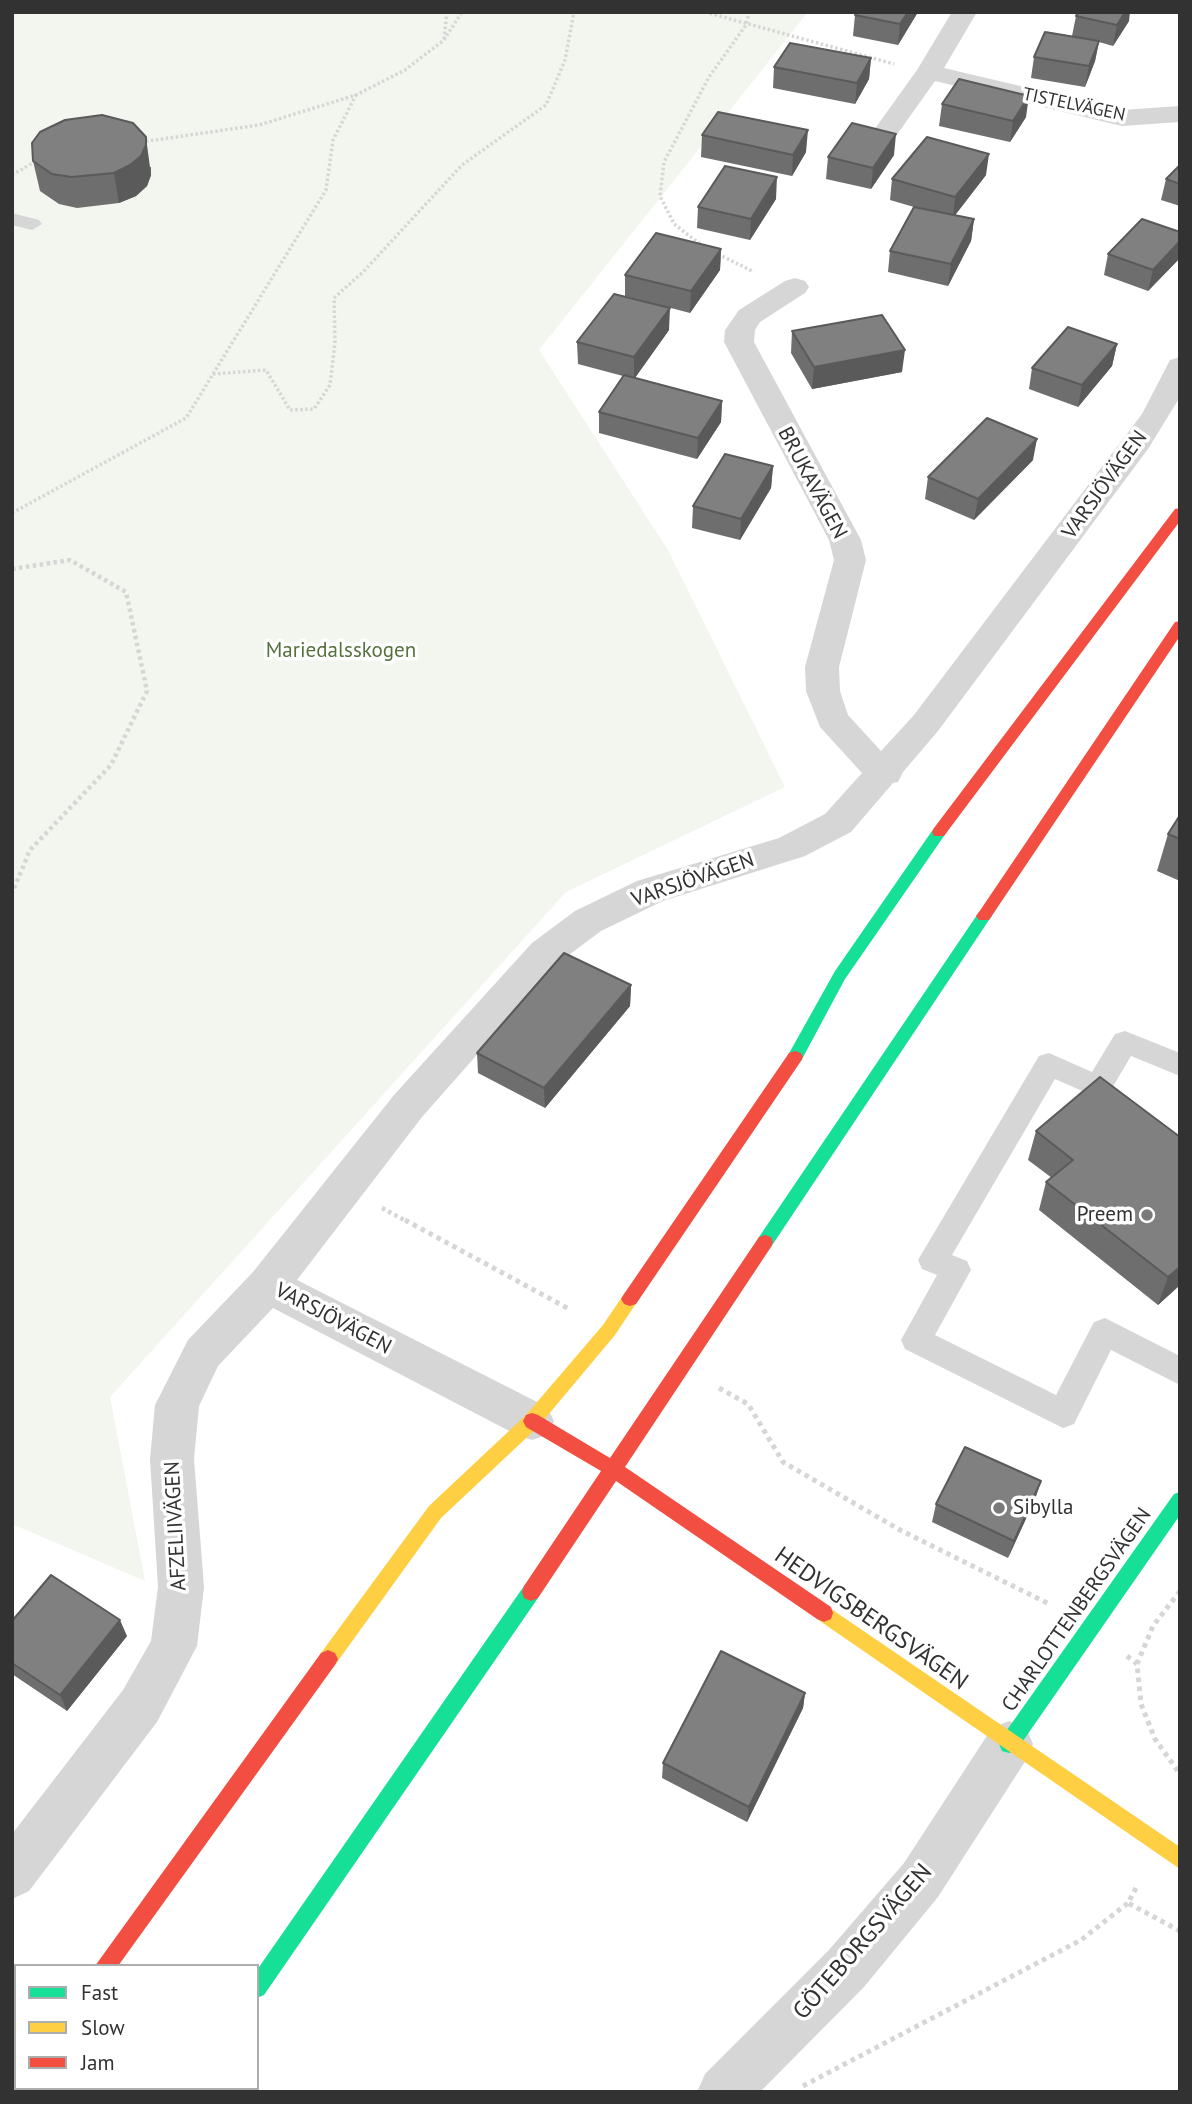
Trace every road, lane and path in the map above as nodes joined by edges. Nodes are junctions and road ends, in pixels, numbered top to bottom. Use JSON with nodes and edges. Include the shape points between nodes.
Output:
{"nodes":[{"id":1,"x":447,"y":12,"type":"edge"},
{"id":2,"x":463,"y":12,"type":"edge"},
{"id":3,"x":573,"y":12,"type":"edge"},
{"id":4,"x":705,"y":12,"type":"edge"},
{"id":5,"x":749,"y":12,"type":"edge"},
{"id":6,"x":965,"y":12,"type":"edge"},
{"id":7,"x":746,"y":25,"type":"junction"},
{"id":8,"x":444,"y":40,"type":"junction"},
{"id":9,"x":929,"y":72,"type":"junction"},
{"id":10,"x":356,"y":95,"type":"junction"},
{"id":11,"x":1180,"y":114,"type":"edge"},
{"id":12,"x":882,"y":137,"type":"edge"},
{"id":13,"x":130,"y":141,"type":"edge"},
{"id":14,"x":42,"y":158,"type":"edge"},
{"id":15,"x":12,"y":174,"type":"edge"},
{"id":16,"x":795,"y":287,"type":"dead end"},
{"id":17,"x":767,"y":304,"type":"junction"},
{"id":18,"x":1180,"y":366,"type":"edge"},
{"id":19,"x":213,"y":374,"type":"junction"},
{"id":20,"x":1180,"y":512,"type":"edge"},
{"id":21,"x":12,"y":513,"type":"edge"},
{"id":22,"x":12,"y":569,"type":"edge"},
{"id":23,"x":1180,"y":625,"type":"edge"},
{"id":24,"x":886,"y":773,"type":"junction"},
{"id":25,"x":12,"y":893,"type":"edge"},
{"id":26,"x":1180,"y":1065,"type":"edge"},
{"id":27,"x":344,"y":1187,"type":"junction"},
{"id":28,"x":268,"y":1285,"type":"junction"},
{"id":29,"x":609,"y":1330,"type":"junction"},
{"id":30,"x":681,"y":1366,"type":"junction"},
{"id":31,"x":1180,"y":1372,"type":"edge"},
{"id":32,"x":532,"y":1421,"type":"junction"},
{"id":33,"x":615,"y":1469,"type":"junction"},
{"id":34,"x":1180,"y":1500,"type":"edge"},
{"id":35,"x":1180,"y":1591,"type":"edge"},
{"id":36,"x":1092,"y":1625,"type":"junction"},
{"id":37,"x":1137,"y":1664,"type":"junction"},
{"id":38,"x":1009,"y":1744,"type":"junction"},
{"id":39,"x":1180,"y":1774,"type":"edge"},
{"id":40,"x":1180,"y":1859,"type":"edge"},
{"id":41,"x":12,"y":1874,"type":"edge"},
{"id":42,"x":1128,"y":1903,"type":"dead end"},
{"id":43,"x":107,"y":1964,"type":"edge"},
{"id":44,"x":259,"y":1985,"type":"edge"},
{"id":45,"x":723,"y":2092,"type":"edge"},
{"id":46,"x":792,"y":2092,"type":"edge"}],
"edges":[{"from":1,"to":8,"type":"path"},
{"from":2,"to":8,"type":"path"},
{"from":3,"to":19,"type":"path","via":[[565,60],[546,105],[462,165],[334,298],[330,385],[314,409],[290,410],[266,370]]},
{"from":4,"to":7,"type":"path"},
{"from":5,"to":7,"type":"path"},
{"from":6,"to":9,"type":"street"},
{"from":7,"to":9,"type":"path"},
{"from":7,"to":17,"type":"path","via":[[709,77],[664,162],[660,196],[674,224],[704,247],[765,277]]},
{"from":8,"to":10,"type":"path","via":[[405,70]]},
{"from":9,"to":11,"type":"street","name":"TISTELVÄGEN","via":[[1122,118]]},
{"from":9,"to":12,"type":"street"},
{"from":10,"to":13,"type":"path","via":[[259,125],[149,143]]},
{"from":10,"to":19,"type":"path","via":[[334,140],[326,190]]},
{"from":14,"to":15,"type":"path"},
{"from":16,"to":17,"type":"street","name":"BRUKAVÄGEN"},
{"from":17,"to":24,"type":"street","name":"BRUKAVÄGEN","via":[[749,316],[738,342],[845,540],[850,559],[822,667],[823,691],[832,719],[862,754]]},
{"from":18,"to":24,"type":"street","name":"VARSJÖVÄGEN","via":[[1138,442]]},
{"from":19,"to":21,"type":"path","via":[[186,418]]},
{"from":20,"to":29,"type":"main road","via":[[915,865],[840,975],[783,1079]]},
{"from":22,"to":25,"type":"path","via":[[70,561],[126,592],[147,691],[111,765],[30,850]]},
{"from":23,"to":30,"type":"main road"},
{"from":24,"to":27,"type":"street","name":"VARSJÖVÄGEN","via":[[838,823],[792,847],[650,891],[588,921],[545,953],[408,1106]]},
{"from":26,"to":31,"type":"lane","via":[[1125,1042],[1098,1087],[1049,1064],[933,1260],[956,1270],[916,1340],[1063,1413],[1105,1331]]},
{"from":27,"to":28,"type":"street","name":"VARSJÖVÄGEN"},
{"from":27,"to":29,"type":"path"},
{"from":28,"to":32,"type":"street","name":"VARSJÖVÄGEN"},
{"from":28,"to":41,"type":"street","name":"AFZELIIVÄGEN","via":[[204,1353],[177,1405],[172,1459],[181,1587],[174,1646],[140,1706]]},
{"from":29,"to":32,"type":"main road"},
{"from":30,"to":33,"type":"main road"},
{"from":30,"to":36,"type":"path","via":[[748,1404],[783,1462],[900,1530]]},
{"from":32,"to":33,"type":"main road","name":"HEDVIGSBERGSVÄGEN"},
{"from":32,"to":43,"type":"main road","via":[[435,1512]]},
{"from":33,"to":38,"type":"main road","name":"HEDVIGSBERGSVÄGEN"},
{"from":33,"to":44,"type":"main road"},
{"from":34,"to":36,"type":"main road","name":"CHARLOTTENBERGSVÄGEN"},
{"from":35,"to":37,"type":"path","via":[[1153,1626]]},
{"from":36,"to":37,"type":"path"},
{"from":36,"to":38,"type":"main road","name":"CHARLOTTENBERGSVÄGEN"},
{"from":37,"to":39,"type":"path","via":[[1141,1704],[1154,1740]]},
{"from":38,"to":40,"type":"main road","name":"HEDVIGSBERGSVÄGEN"},
{"from":38,"to":45,"type":"street","name":"GÖTEBORGSVÄGEN","via":[[921,1880],[846,1969]]},
{"from":42,"to":46,"type":"path","via":[[1081,1940]]}]}
